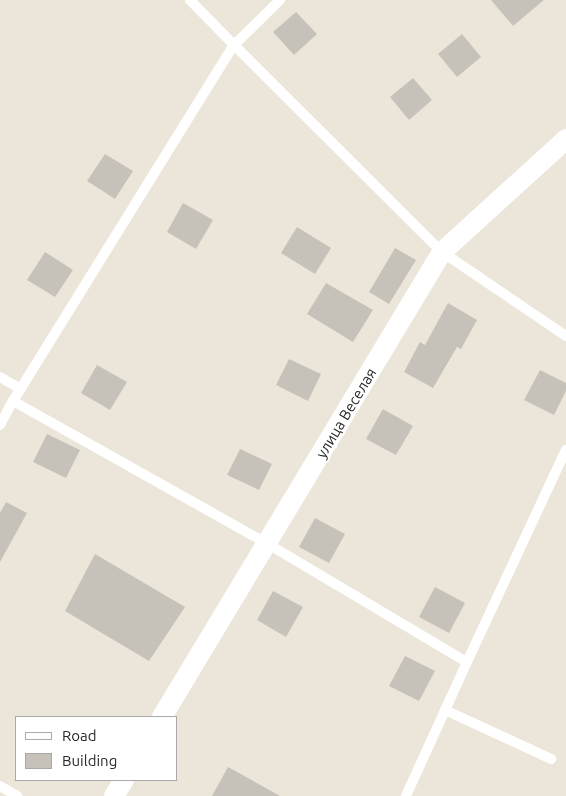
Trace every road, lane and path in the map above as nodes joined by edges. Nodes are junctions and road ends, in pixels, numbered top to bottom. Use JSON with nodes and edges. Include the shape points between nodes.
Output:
{"nodes":[{"id":1,"x":190,"y":0,"type":"edge"},
{"id":2,"x":280,"y":0,"type":"edge"},
{"id":3,"x":234,"y":45,"type":"junction"},
{"id":4,"x":566,"y":139,"type":"edge"},
{"id":5,"x":442,"y":252,"type":"junction"},
{"id":6,"x":566,"y":336,"type":"edge"},
{"id":7,"x":0,"y":377,"type":"edge"},
{"id":8,"x":21,"y":389,"type":"junction"},
{"id":9,"x":13,"y":401,"type":"junction"},
{"id":10,"x":0,"y":425,"type":"edge"},
{"id":11,"x":566,"y":450,"type":"edge"},
{"id":12,"x":268,"y":544,"type":"junction"},
{"id":13,"x":467,"y":662,"type":"junction"},
{"id":14,"x":445,"y":710,"type":"junction"},
{"id":15,"x":163,"y":716,"type":"edge"},
{"id":16,"x":551,"y":759,"type":"dead end"},
{"id":17,"x":123,"y":781,"type":"edge"},
{"id":18,"x":0,"y":786,"type":"edge"},
{"id":19,"x":17,"y":796,"type":"edge"},
{"id":20,"x":114,"y":796,"type":"edge"},
{"id":21,"x":406,"y":796,"type":"edge"}],
"edges":[{"from":1,"to":3,"type":"lane"},
{"from":2,"to":3,"type":"lane"},
{"from":3,"to":5,"type":"lane"},
{"from":3,"to":8,"type":"lane"},
{"from":4,"to":5,"type":"street","name":"улица Веселая"},
{"from":5,"to":6,"type":"lane"},
{"from":5,"to":12,"type":"street","name":"улица Веселая"},
{"from":7,"to":8,"type":"lane"},
{"from":8,"to":9,"type":"lane"},
{"from":9,"to":10,"type":"lane"},
{"from":9,"to":12,"type":"lane"},
{"from":11,"to":13,"type":"lane"},
{"from":12,"to":13,"type":"lane"},
{"from":12,"to":15,"type":"street","name":"улица Веселая"},
{"from":13,"to":14,"type":"lane"},
{"from":14,"to":16,"type":"lane"},
{"from":14,"to":21,"type":"lane"},
{"from":17,"to":20,"type":"street"},
{"from":18,"to":19,"type":"lane"}]}
